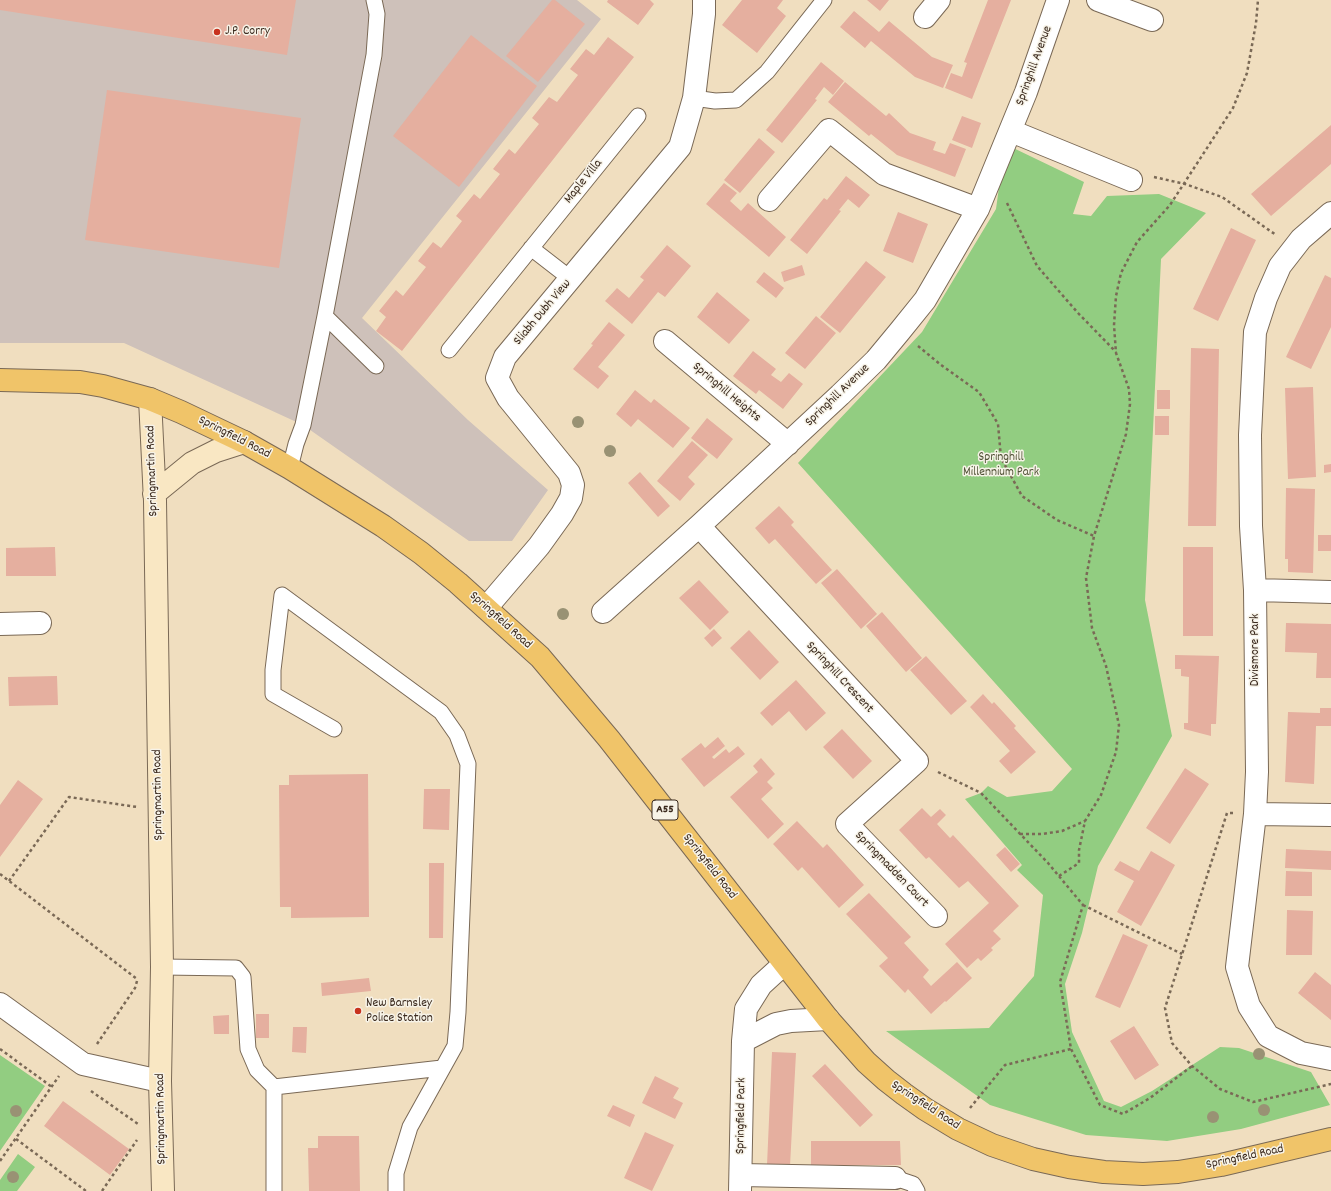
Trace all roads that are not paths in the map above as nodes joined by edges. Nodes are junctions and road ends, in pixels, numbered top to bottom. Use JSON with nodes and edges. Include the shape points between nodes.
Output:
{"nodes":[{"id":1,"x":374,"y":0,"type":"edge"},
{"id":2,"x":704,"y":0,"type":"edge"},
{"id":3,"x":824,"y":0,"type":"edge"},
{"id":4,"x":939,"y":0,"type":"edge"},
{"id":5,"x":1058,"y":0,"type":"edge"},
{"id":6,"x":1098,"y":0,"type":"edge"},
{"id":7,"x":925,"y":17,"type":"dead end"},
{"id":8,"x":1152,"y":20,"type":"dead end"},
{"id":9,"x":694,"y":98,"type":"junction"},
{"id":10,"x":638,"y":116,"type":"dead end"},
{"id":11,"x":1011,"y":131,"type":"junction"},
{"id":12,"x":1131,"y":180,"type":"road end"},
{"id":13,"x":769,"y":200,"type":"dead end"},
{"id":14,"x":978,"y":209,"type":"junction"},
{"id":15,"x":1331,"y":213,"type":"edge"},
{"id":16,"x":531,"y":248,"type":"junction"},
{"id":17,"x":571,"y":279,"type":"junction"},
{"id":18,"x":325,"y":316,"type":"junction"},
{"id":19,"x":665,"y":341,"type":"dead end"},
{"id":20,"x":449,"y":350,"type":"dead end"},
{"id":21,"x":376,"y":366,"type":"dead end"},
{"id":22,"x":0,"y":380,"type":"edge"},
{"id":23,"x":150,"y":399,"type":"junction"},
{"id":24,"x":244,"y":442,"type":"junction"},
{"id":25,"x":788,"y":444,"type":"junction"},
{"id":26,"x":290,"y":468,"type":"junction"},
{"id":27,"x":154,"y":494,"type":"junction"},
{"id":28,"x":699,"y":526,"type":"junction"},
{"id":29,"x":1255,"y":590,"type":"junction"},
{"id":30,"x":1331,"y":592,"type":"edge"},
{"id":31,"x":486,"y":608,"type":"junction"},
{"id":32,"x":603,"y":612,"type":"dead end"},
{"id":33,"x":40,"y":623,"type":"dead end"},
{"id":34,"x":0,"y":624,"type":"edge"},
{"id":35,"x":334,"y":729,"type":"dead end"},
{"id":36,"x":1255,"y":814,"type":"junction"},
{"id":37,"x":1331,"y":815,"type":"edge"},
{"id":38,"x":847,"y":824,"type":"joint"},
{"id":39,"x":936,"y":916,"type":"dead end"},
{"id":40,"x":784,"y":964,"type":"junction"},
{"id":41,"x":162,"y":967,"type":"junction"},
{"id":42,"x":0,"y":1004,"type":"edge"},
{"id":43,"x":828,"y":1019,"type":"junction"},
{"id":44,"x":743,"y":1042,"type":"junction"},
{"id":45,"x":1331,"y":1059,"type":"edge"},
{"id":46,"x":442,"y":1068,"type":"junction"},
{"id":47,"x":160,"y":1081,"type":"junction"},
{"id":48,"x":274,"y":1087,"type":"junction"},
{"id":49,"x":1331,"y":1139,"type":"edge"},
{"id":50,"x":895,"y":1178,"type":"joint"},
{"id":51,"x":740,"y":1183,"type":"edge"},
{"id":52,"x":163,"y":1191,"type":"edge"},
{"id":53,"x":274,"y":1191,"type":"edge"},
{"id":54,"x":396,"y":1191,"type":"edge"},
{"id":55,"x":917,"y":1191,"type":"edge"}],
"edges":[{"from":1,"to":18,"type":"lane","via":[[377,14],[374,55]]},
{"from":2,"to":9,"type":"street","name":"Sliabh Dubh View"},
{"from":3,"to":9,"type":"lane","via":[[767,72],[736,100],[716,102]]},
{"from":4,"to":7,"type":"street"},
{"from":5,"to":11,"type":"street","name":"Springhill Avenue"},
{"from":6,"to":8,"type":"street"},
{"from":9,"to":17,"type":"street","name":"Sliabh Dubh View","via":[[680,147]]},
{"from":10,"to":16,"type":"lane","name":"Maple Villa"},
{"from":11,"to":12,"type":"street"},
{"from":11,"to":14,"type":"street","name":"Springhill Avenue"},
{"from":13,"to":14,"type":"street","via":[[829,130],[884,174]]},
{"from":14,"to":25,"type":"street","name":"Springhill Avenue","via":[[925,300],[900,331],[876,360]]},
{"from":15,"to":29,"type":"street","name":"Divismore Park","via":[[1301,239],[1280,266],[1255,332],[1250,435]]},
{"from":16,"to":17,"type":"lane"},
{"from":16,"to":20,"type":"lane","name":"Maple Villa"},
{"from":17,"to":31,"type":"street","name":"Sliabh Dubh View","via":[[505,357],[497,378],[508,398],[569,473],[572,485],[571,498],[539,546]]},
{"from":18,"to":21,"type":"lane"},
{"from":18,"to":26,"type":"lane","via":[[303,425]]},
{"from":19,"to":25,"type":"street","name":"Springhill Heights"},
{"from":22,"to":23,"type":"highway","name":"Springfield Road","number":"A55","via":[[80,382]]},
{"from":23,"to":24,"type":"highway","name":"Springfield Road","number":"A55","via":[[208,423]]},
{"from":23,"to":27,"type":"street","name":"Springmartin Road"},
{"from":24,"to":26,"type":"highway","name":"Springfield Road","number":"A55"},
{"from":24,"to":27,"type":"street","via":[[192,462]]},
{"from":25,"to":28,"type":"street","name":"Springhill Avenue"},
{"from":26,"to":31,"type":"highway","name":"Springfield Road","number":"A55","via":[[354,507],[421,553]]},
{"from":27,"to":41,"type":"street","name":"Springmartin Road"},
{"from":28,"to":32,"type":"street","name":"Springhill Avenue"},
{"from":28,"to":38,"type":"street","name":"Springhill Crescent","via":[[917,761]]},
{"from":29,"to":30,"type":"street"},
{"from":29,"to":36,"type":"street","name":"Divismore Park"},
{"from":31,"to":40,"type":"highway","name":"Springfield Road","number":"A55","via":[[540,657],[561,682],[677,825]]},
{"from":33,"to":34,"type":"street"},
{"from":35,"to":46,"type":"lane","via":[[273,694],[273,670],[282,595],[441,712],[457,735],[468,764],[458,1012],[455,1046]]},
{"from":36,"to":37,"type":"street"},
{"from":36,"to":45,"type":"street","name":"Divismore Park","via":[[1237,967],[1249,1006],[1268,1036],[1301,1053]]},
{"from":38,"to":39,"type":"street","name":"Springmadden Court"},
{"from":40,"to":43,"type":"highway","name":"Springfield Road","number":"A55"},
{"from":40,"to":44,"type":"street","name":"Springfield Park","via":[[761,985],[746,1009]]},
{"from":41,"to":47,"type":"street","name":"Springmartin Road"},
{"from":41,"to":48,"type":"lane","via":[[236,968],[243,977],[248,1049],[257,1070]]},
{"from":42,"to":47,"type":"street","via":[[78,1060]]},
{"from":43,"to":44,"type":"street","via":[[776,1024]]},
{"from":43,"to":49,"type":"highway","name":"Springfield Road","number":"A55","via":[[866,1062],[925,1109],[992,1145],[1032,1159],[1104,1172],[1178,1172],[1221,1165]]},
{"from":44,"to":51,"type":"street","name":"Springfield Park"},
{"from":46,"to":48,"type":"lane"},
{"from":46,"to":54,"type":"lane","via":[[410,1127],[396,1173]]},
{"from":47,"to":52,"type":"street","name":"Springmartin Road"},
{"from":48,"to":53,"type":"lane"},
{"from":50,"to":51,"type":"street"},
{"from":50,"to":55,"type":"lane","via":[[913,1184]]}]}
